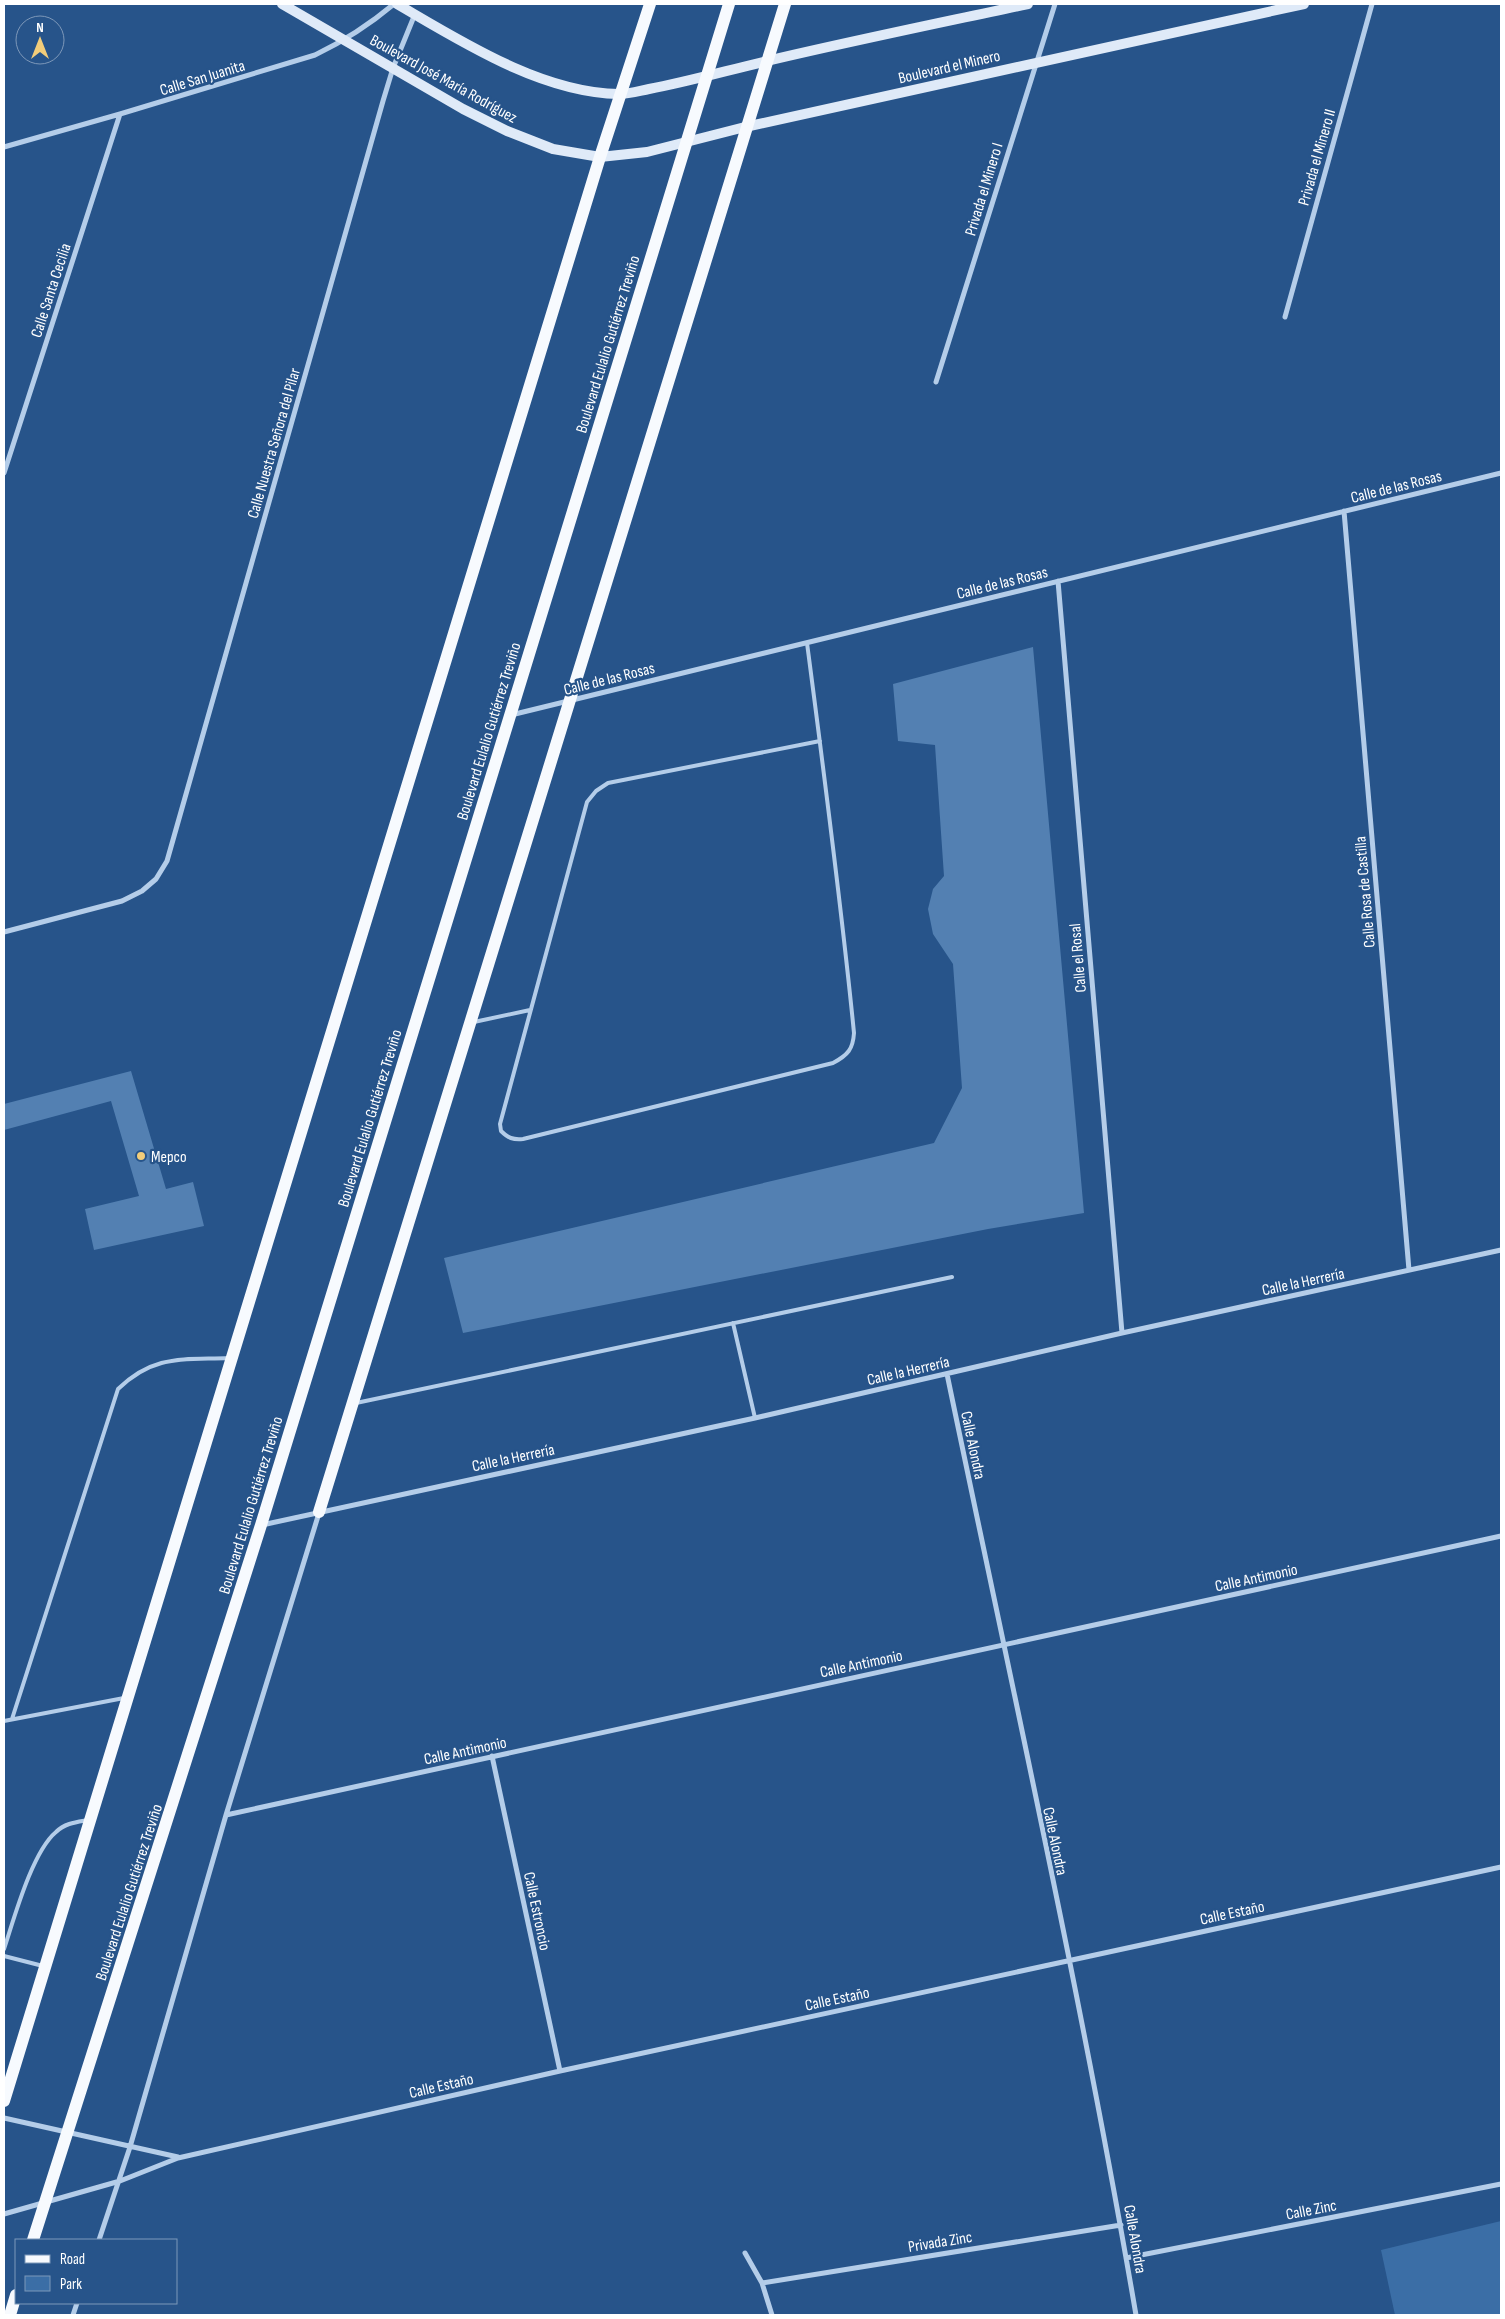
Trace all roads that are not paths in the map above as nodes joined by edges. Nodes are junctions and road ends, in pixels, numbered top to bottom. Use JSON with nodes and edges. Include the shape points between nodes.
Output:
{"nodes":[{"id":1,"x":282,"y":4,"type":"edge"},
{"id":2,"x":396,"y":4,"type":"edge"},
{"id":3,"x":650,"y":4,"type":"edge"},
{"id":4,"x":729,"y":4,"type":"edge"},
{"id":5,"x":785,"y":4,"type":"edge"},
{"id":6,"x":1028,"y":4,"type":"edge"},
{"id":7,"x":1055,"y":4,"type":"edge"},
{"id":8,"x":1304,"y":4,"type":"edge"},
{"id":9,"x":1372,"y":4,"type":"edge"},
{"id":10,"x":415,"y":14,"type":"junction"},
{"id":11,"x":345,"y":41,"type":"junction"},
{"id":12,"x":766,"y":61,"type":"junction"},
{"id":13,"x":1035,"y":62,"type":"junction"},
{"id":14,"x":392,"y":68,"type":"junction"},
{"id":15,"x":706,"y":76,"type":"junction"},
{"id":16,"x":620,"y":94,"type":"junction"},
{"id":17,"x":120,"y":114,"type":"junction"},
{"id":18,"x":745,"y":128,"type":"junction"},
{"id":19,"x":686,"y":142,"type":"junction"},
{"id":20,"x":4,"y":147,"type":"edge"},
{"id":21,"x":600,"y":158,"type":"junction"},
{"id":22,"x":1285,"y":317,"type":"dead end"},
{"id":23,"x":936,"y":382,"type":"dead end"},
{"id":24,"x":4,"y":473,"type":"edge"},
{"id":25,"x":1501,"y":473,"type":"edge"},
{"id":26,"x":1344,"y":511,"type":"junction"},
{"id":27,"x":1058,"y":581,"type":"junction"},
{"id":28,"x":807,"y":643,"type":"junction"},
{"id":29,"x":568,"y":701,"type":"junction"},
{"id":30,"x":509,"y":716,"type":"junction"},
{"id":31,"x":820,"y":741,"type":"junction"},
{"id":32,"x":4,"y":932,"type":"edge"},
{"id":33,"x":530,"y":1010,"type":"junction"},
{"id":34,"x":468,"y":1023,"type":"junction"},
{"id":35,"x":1501,"y":1250,"type":"edge"},
{"id":36,"x":1409,"y":1270,"type":"junction"},
{"id":37,"x":952,"y":1277,"type":"dead end"},
{"id":38,"x":733,"y":1323,"type":"junction"},
{"id":39,"x":1122,"y":1333,"type":"junction"},
{"id":40,"x":231,"y":1358,"type":"junction"},
{"id":41,"x":947,"y":1374,"type":"junction"},
{"id":42,"x":352,"y":1404,"type":"junction"},
{"id":43,"x":754,"y":1418,"type":"junction"},
{"id":44,"x":319,"y":1512,"type":"junction"},
{"id":45,"x":261,"y":1525,"type":"junction"},
{"id":46,"x":1501,"y":1536,"type":"edge"},
{"id":47,"x":1003,"y":1645,"type":"junction"},
{"id":48,"x":128,"y":1697,"type":"junction"},
{"id":49,"x":12,"y":1719,"type":"junction"},
{"id":50,"x":4,"y":1721,"type":"edge"},
{"id":51,"x":492,"y":1756,"type":"junction"},
{"id":52,"x":226,"y":1815,"type":"junction"},
{"id":53,"x":91,"y":1820,"type":"junction"},
{"id":54,"x":1501,"y":1867,"type":"edge"},
{"id":55,"x":4,"y":1949,"type":"edge"},
{"id":56,"x":4,"y":1956,"type":"edge"},
{"id":57,"x":1068,"y":1961,"type":"junction"},
{"id":58,"x":46,"y":1967,"type":"junction"},
{"id":59,"x":560,"y":2071,"type":"junction"},
{"id":60,"x":4,"y":2101,"type":"edge"},
{"id":61,"x":4,"y":2118,"type":"edge"},
{"id":62,"x":69,"y":2133,"type":"junction"},
{"id":63,"x":130,"y":2147,"type":"junction"},
{"id":64,"x":178,"y":2158,"type":"junction"},
{"id":65,"x":120,"y":2181,"type":"junction"},
{"id":66,"x":1501,"y":2184,"type":"edge"},
{"id":67,"x":45,"y":2204,"type":"junction"},
{"id":68,"x":4,"y":2214,"type":"edge"},
{"id":69,"x":1121,"y":2225,"type":"junction"},
{"id":70,"x":33,"y":2239,"type":"edge"},
{"id":71,"x":99,"y":2239,"type":"edge"},
{"id":72,"x":746,"y":2252,"type":"dead end"},
{"id":73,"x":1126,"y":2258,"type":"junction"},
{"id":74,"x":762,"y":2282,"type":"junction"},
{"id":75,"x":15,"y":2299,"type":"edge"},
{"id":76,"x":10,"y":2315,"type":"edge"},
{"id":77,"x":772,"y":2315,"type":"edge"},
{"id":78,"x":1136,"y":2315,"type":"edge"}],
"edges":[{"from":1,"to":11,"type":"street","name":"Boulevard José María Rodríguez"},
{"from":2,"to":10,"type":"street"},
{"from":2,"to":11,"type":"street","name":"Calle San Juanita"},
{"from":3,"to":16,"type":"main road"},
{"from":4,"to":15,"type":"main road","name":"Boulevard Eulalio Gutiérrez Treviño"},
{"from":5,"to":12,"type":"main road"},
{"from":6,"to":12,"type":"street"},
{"from":7,"to":13,"type":"street","name":"Privada el Minero I"},
{"from":8,"to":13,"type":"street","name":"Boulevard el Minero"},
{"from":9,"to":22,"type":"street","name":"Privada el Minero II"},
{"from":10,"to":14,"type":"street","name":"Calle Nuestra Señora del Pilar"},
{"from":10,"to":16,"type":"street","via":[[505,64],[540,78],[587,90]]},
{"from":11,"to":14,"type":"street","name":"Boulevard José María Rodríguez"},
{"from":11,"to":17,"type":"street","name":"Calle San Juanita","via":[[277,68]]},
{"from":12,"to":15,"type":"street"},
{"from":12,"to":18,"type":"main road"},
{"from":13,"to":18,"type":"street","name":"Boulevard el Minero"},
{"from":13,"to":23,"type":"street","name":"Privada el Minero I"},
{"from":14,"to":21,"type":"street","name":"Boulevard José María Rodríguez","via":[[507,131],[552,149]]},
{"from":14,"to":32,"type":"street","name":"Calle Nuestra Señora del Pilar","via":[[167,861],[156,879],[122,901]]},
{"from":15,"to":16,"type":"street"},
{"from":15,"to":19,"type":"main road","name":"Boulevard Eulalio Gutiérrez Treviño"},
{"from":16,"to":21,"type":"main road"},
{"from":17,"to":20,"type":"street","name":"Calle San Juanita"},
{"from":17,"to":24,"type":"street","name":"Calle Santa Cecilia"},
{"from":18,"to":19,"type":"street","name":"Boulevard el Minero"},
{"from":18,"to":29,"type":"main road"},
{"from":19,"to":21,"type":"street","name":"Boulevard el Minero","via":[[647,152]]},
{"from":19,"to":30,"type":"main road","name":"Boulevard Eulalio Gutiérrez Treviño"},
{"from":21,"to":40,"type":"main road"},
{"from":25,"to":26,"type":"street","name":"Calle de las Rosas"},
{"from":26,"to":27,"type":"street","name":"Calle de las Rosas"},
{"from":26,"to":36,"type":"street","name":"Calle Rosa de Castilla"},
{"from":27,"to":28,"type":"street","name":"Calle de las Rosas"},
{"from":27,"to":39,"type":"street","name":"Calle el Rosal"},
{"from":28,"to":29,"type":"street","name":"Calle de las Rosas"},
{"from":28,"to":31,"type":"lane"},
{"from":29,"to":30,"type":"street","name":"Calle de las Rosas"},
{"from":29,"to":34,"type":"main road"},
{"from":30,"to":45,"type":"main road","name":"Boulevard Eulalio Gutiérrez Treviño"},
{"from":31,"to":33,"type":"lane","via":[[620,780],[596,791],[587,802]]},
{"from":31,"to":33,"type":"lane","via":[[854,1032],[853,1045],[846,1056],[833,1062],[514,1140],[501,1131],[500,1124]]},
{"from":33,"to":34,"type":"lane"},
{"from":34,"to":42,"type":"main road"},
{"from":35,"to":36,"type":"street","name":"Calle la Herrería"},
{"from":36,"to":39,"type":"street","name":"Calle la Herrería"},
{"from":37,"to":38,"type":"lane"},
{"from":38,"to":42,"type":"lane"},
{"from":38,"to":43,"type":"lane"},
{"from":39,"to":41,"type":"street","name":"Calle la Herrería"},
{"from":40,"to":48,"type":"main road"},
{"from":40,"to":49,"type":"lane","via":[[175,1360],[150,1365],[118,1389]]},
{"from":41,"to":43,"type":"street","name":"Calle la Herrería"},
{"from":41,"to":47,"type":"street","name":"Calle Alondra"},
{"from":42,"to":44,"type":"main road"},
{"from":43,"to":44,"type":"street","name":"Calle la Herrería"},
{"from":44,"to":45,"type":"street","name":"Calle la Herrería"},
{"from":44,"to":52,"type":"street"},
{"from":45,"to":62,"type":"main road","name":"Boulevard Eulalio Gutiérrez Treviño"},
{"from":46,"to":47,"type":"street","name":"Calle Antimonio"},
{"from":47,"to":51,"type":"street","name":"Calle Antimonio"},
{"from":47,"to":57,"type":"street","name":"Calle Alondra"},
{"from":48,"to":49,"type":"lane"},
{"from":48,"to":53,"type":"main road"},
{"from":49,"to":50,"type":"lane"},
{"from":51,"to":52,"type":"street","name":"Calle Antimonio"},
{"from":51,"to":59,"type":"street","name":"Calle Estroncio"},
{"from":52,"to":63,"type":"street"},
{"from":53,"to":55,"type":"lane","via":[[71,1822],[55,1832],[41,1852]]},
{"from":53,"to":58,"type":"main road"},
{"from":54,"to":57,"type":"street","name":"Calle Estaño"},
{"from":56,"to":58,"type":"lane"},
{"from":57,"to":59,"type":"street","name":"Calle Estaño"},
{"from":57,"to":69,"type":"street","name":"Calle Alondra"},
{"from":58,"to":60,"type":"main road"},
{"from":59,"to":64,"type":"street","name":"Calle Estaño"},
{"from":61,"to":62,"type":"street","name":"Calle Estaño"},
{"from":62,"to":63,"type":"street","name":"Calle Estaño"},
{"from":62,"to":67,"type":"main road","name":"Boulevard Eulalio Gutiérrez Treviño"},
{"from":63,"to":64,"type":"street","name":"Calle Estaño"},
{"from":63,"to":65,"type":"street"},
{"from":64,"to":65,"type":"street","name":"Calle Estaño"},
{"from":65,"to":67,"type":"street","name":"Calle Estaño"},
{"from":65,"to":71,"type":"street"},
{"from":66,"to":73,"type":"street","name":"Calle Zinc"},
{"from":67,"to":68,"type":"street","name":"Calle Estaño"},
{"from":67,"to":70,"type":"main road","name":"Boulevard Eulalio Gutiérrez Treviño"},
{"from":69,"to":73,"type":"street","name":"Calle Alondra"},
{"from":69,"to":74,"type":"street","name":"Privada Zinc"},
{"from":72,"to":74,"type":"street"},
{"from":73,"to":78,"type":"street","name":"Calle Alondra"},
{"from":74,"to":77,"type":"street"},
{"from":75,"to":76,"type":"main road"}]}
